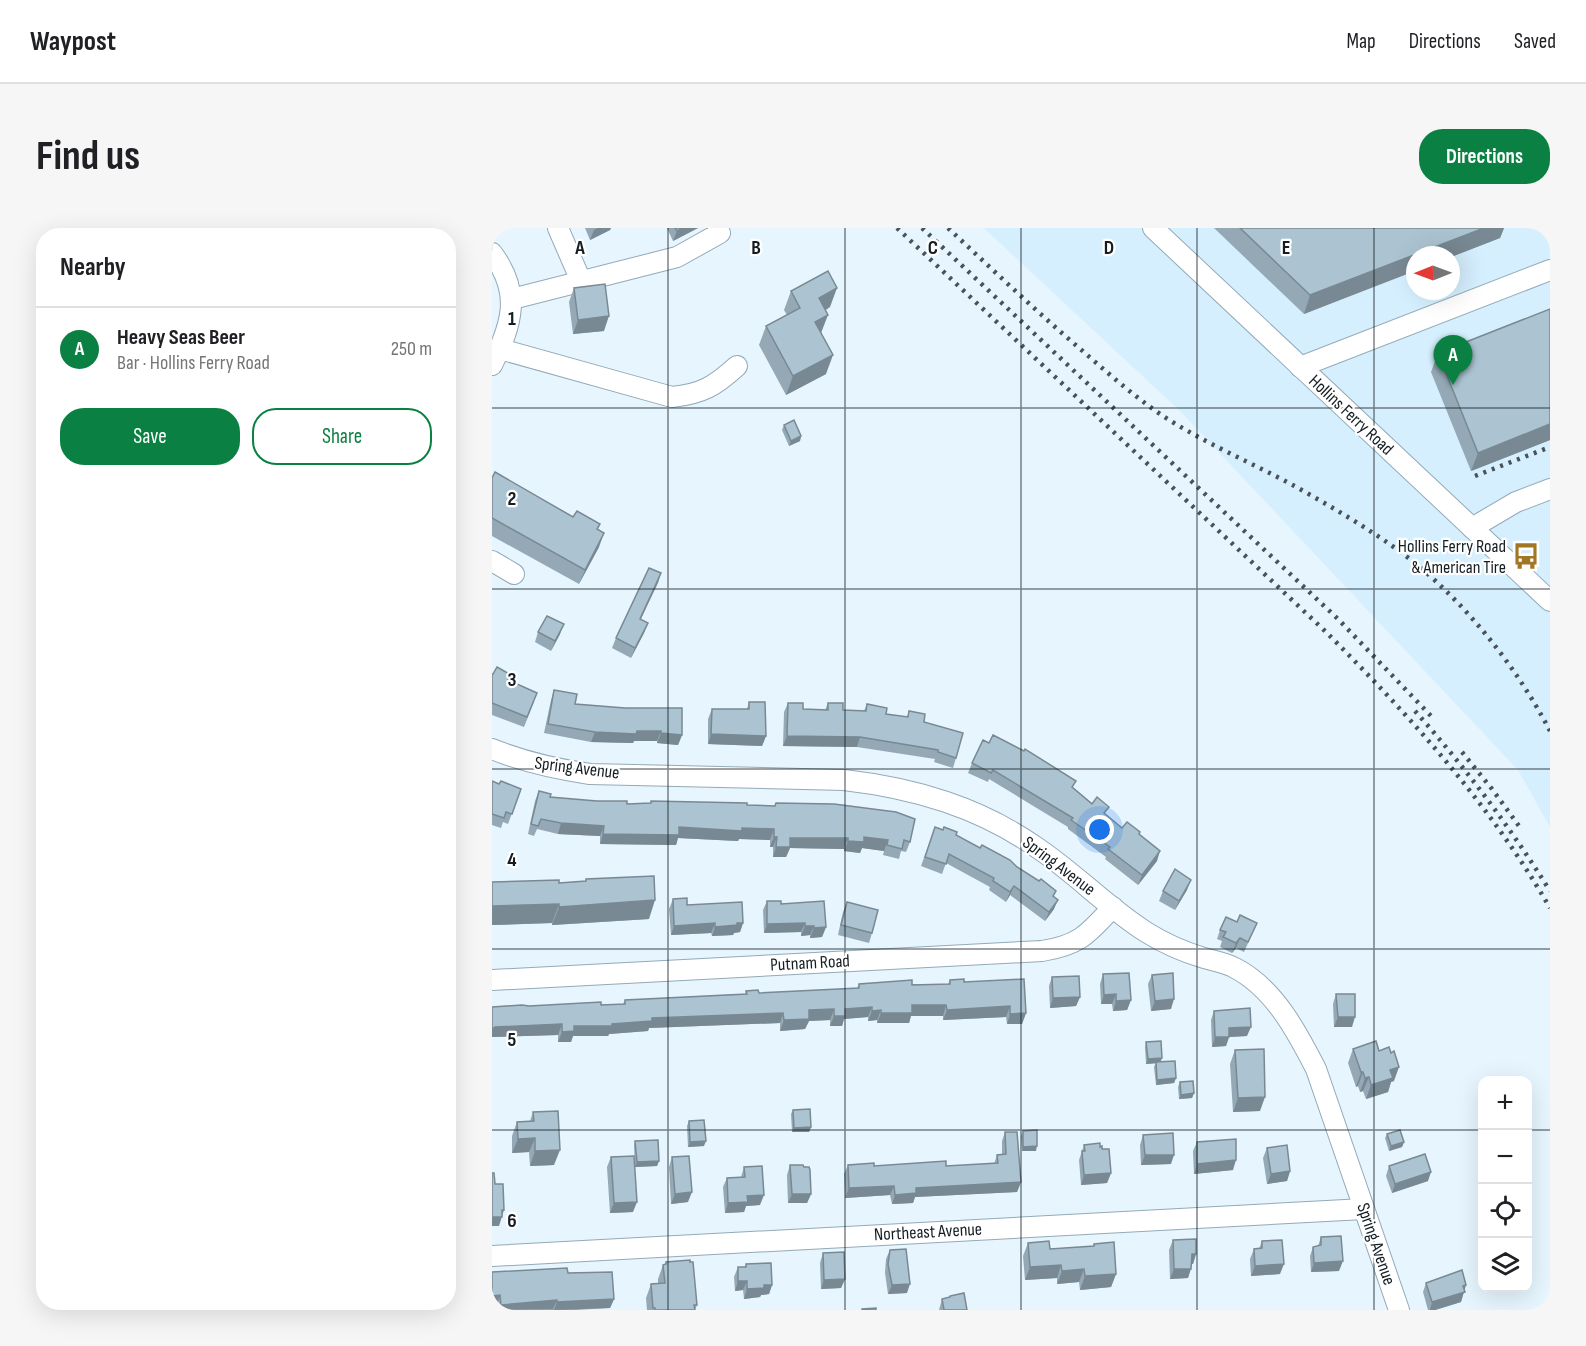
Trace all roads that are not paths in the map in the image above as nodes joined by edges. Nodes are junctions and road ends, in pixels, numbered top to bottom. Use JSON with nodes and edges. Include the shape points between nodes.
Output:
{"nodes":[{"id":1,"x":558,"y":228,"type":"edge"},
{"id":2,"x":718,"y":228,"type":"edge"},
{"id":3,"x":1153,"y":228,"type":"edge"},
{"id":4,"x":492,"y":253,"type":"edge"},
{"id":5,"x":1550,"y":270,"type":"edge"},
{"id":6,"x":581,"y":281,"type":"junction"},
{"id":7,"x":512,"y":298,"type":"junction"},
{"id":8,"x":496,"y":357,"type":"edge"},
{"id":9,"x":737,"y":366,"type":"dead end"},
{"id":10,"x":1300,"y":367,"type":"junction"},
{"id":11,"x":1550,"y":489,"type":"edge"},
{"id":12,"x":1472,"y":528,"type":"junction"},
{"id":13,"x":492,"y":561,"type":"edge"},
{"id":14,"x":514,"y":574,"type":"dead end"},
{"id":15,"x":1550,"y":601,"type":"edge"},
{"id":16,"x":492,"y":749,"type":"edge"},
{"id":17,"x":1113,"y":907,"type":"junction"},
{"id":18,"x":492,"y":980,"type":"edge"},
{"id":19,"x":1364,"y":1209,"type":"junction"},
{"id":20,"x":492,"y":1256,"type":"edge"},
{"id":21,"x":1399,"y":1310,"type":"edge"}],
"edges":[{"from":1,"to":6,"type":"street"},
{"from":2,"to":6,"type":"street","via":[[720,233],[677,257]]},
{"from":3,"to":10,"type":"street","name":"Hollins Ferry Road"},
{"from":4,"to":7,"type":"street","via":[[509,282]]},
{"from":5,"to":10,"type":"street"},
{"from":6,"to":7,"type":"street"},
{"from":7,"to":8,"type":"street","via":[[510,323]]},
{"from":8,"to":9,"type":"street","via":[[672,397],[716,385]]},
{"from":10,"to":12,"type":"street","name":"Hollins Ferry Road"},
{"from":11,"to":12,"type":"street","via":[[1515,502]]},
{"from":12,"to":15,"type":"street","name":"Hollins Ferry Road"},
{"from":13,"to":14,"type":"street"},
{"from":16,"to":17,"type":"street","name":"Spring Avenue","via":[[546,767],[590,774],[844,780],[919,792],[1007,828]]},
{"from":17,"to":18,"type":"street","name":"Putnam Road","via":[[1075,943],[1042,951]]},
{"from":17,"to":19,"type":"street","name":"Spring Avenue","via":[[1177,949],[1234,967],[1260,986],[1279,1008],[1316,1069]]},
{"from":19,"to":20,"type":"street","name":"Northeast Avenue"},
{"from":19,"to":21,"type":"street","name":"Spring Avenue"}]}
